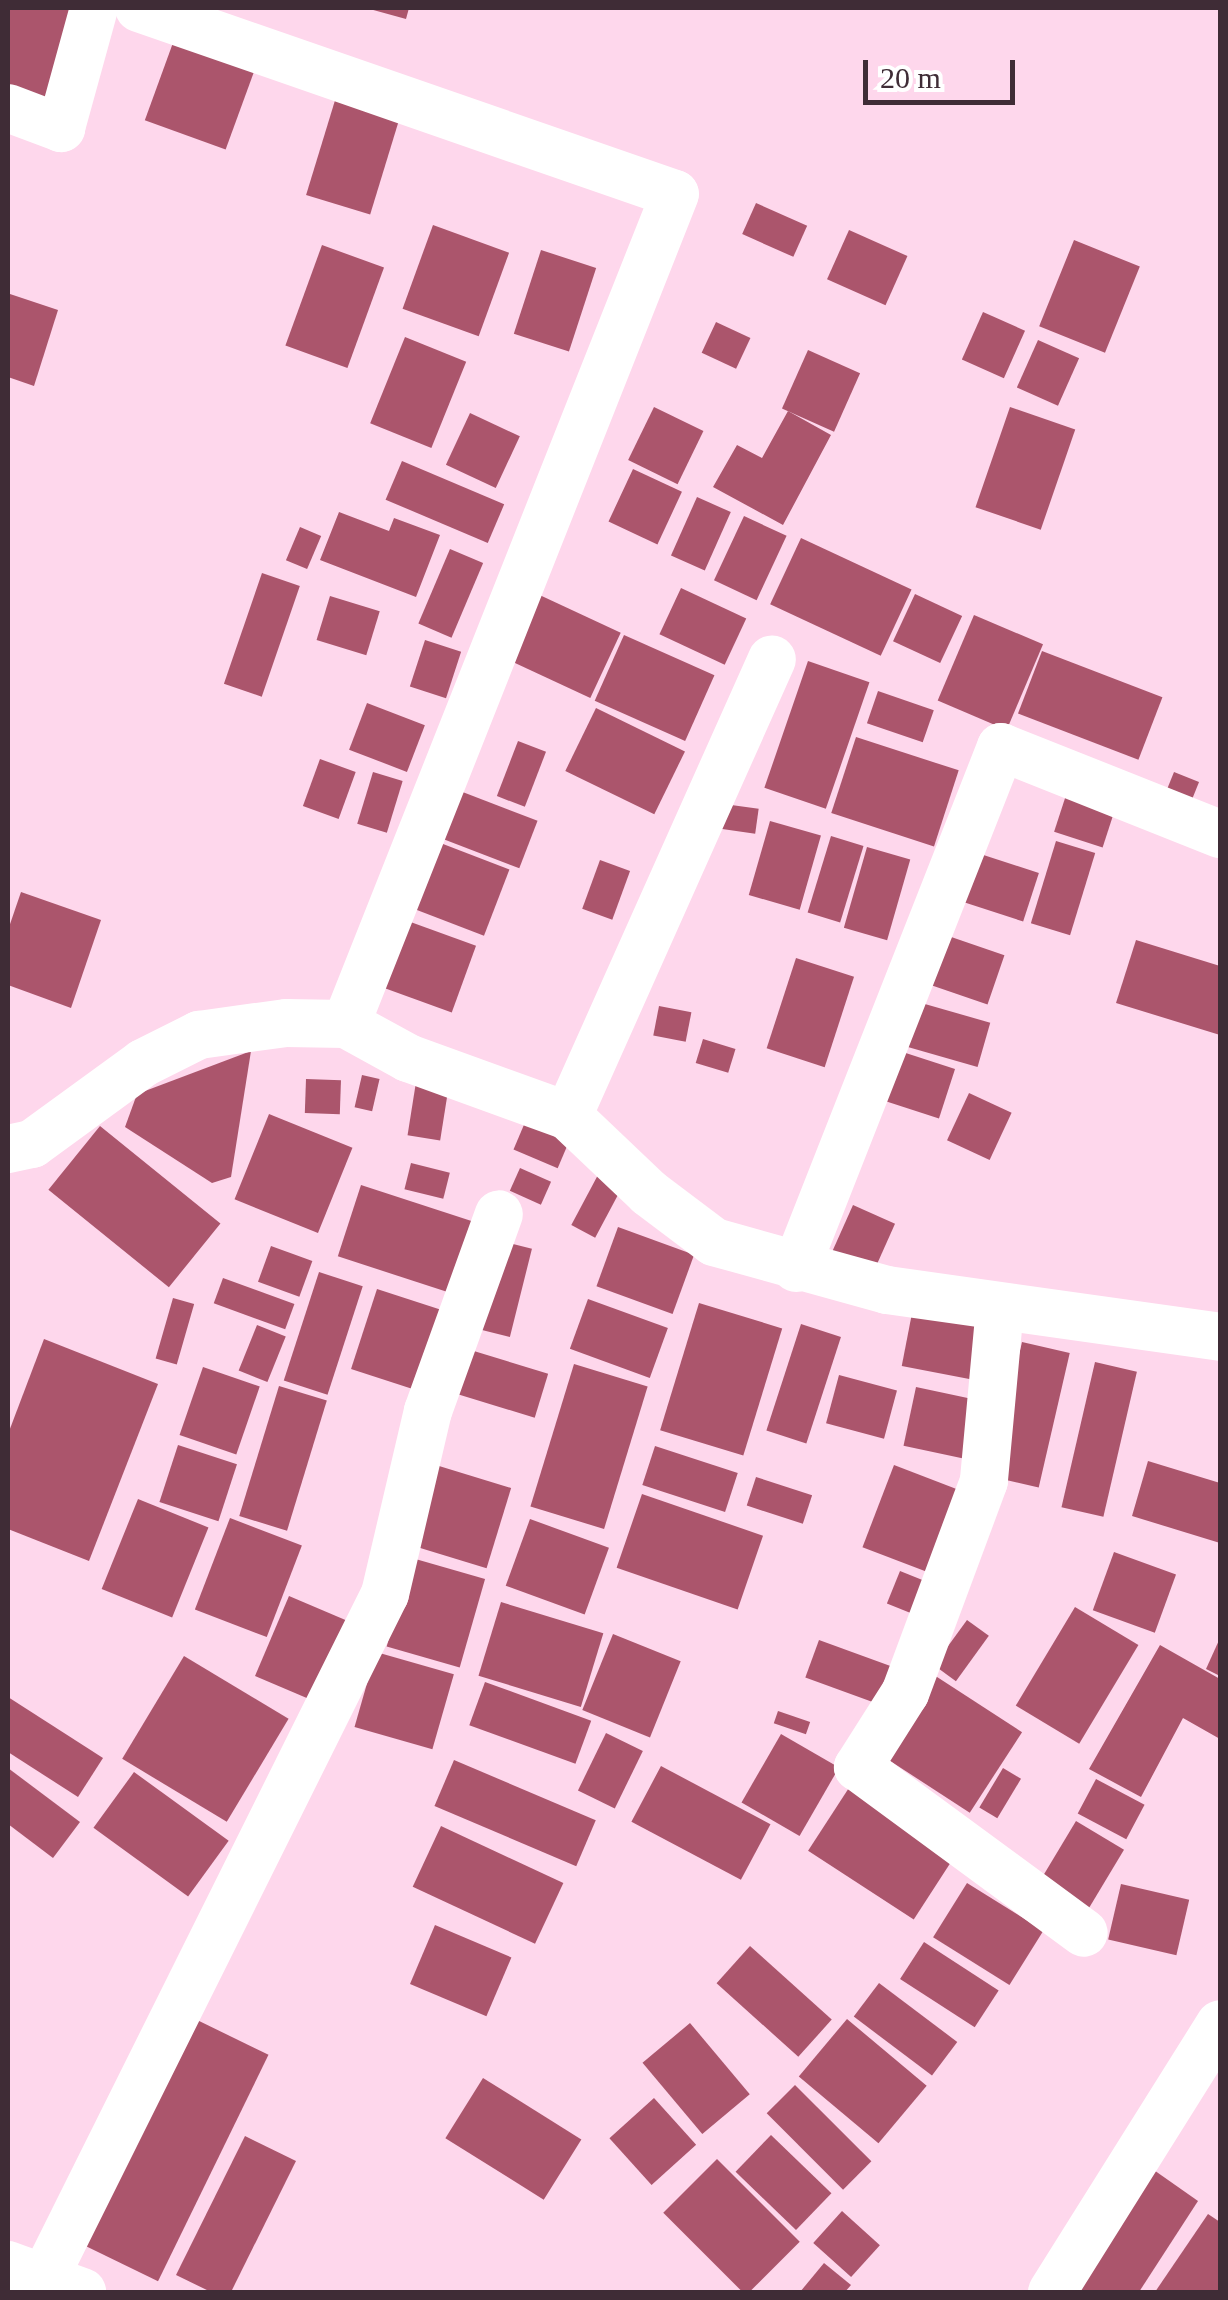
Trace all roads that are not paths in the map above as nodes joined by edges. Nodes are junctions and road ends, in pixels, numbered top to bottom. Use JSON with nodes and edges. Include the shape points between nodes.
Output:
{"nodes":[{"id":1,"x":94,"y":8,"type":"edge"},
{"id":2,"x":139,"y":8,"type":"edge"},
{"id":3,"x":8,"y":108,"type":"edge"},
{"id":4,"x":772,"y":659,"type":"dead end"},
{"id":5,"x":1220,"y":834,"type":"edge"},
{"id":6,"x":346,"y":1024,"type":"junction"},
{"id":7,"x":568,"y":1116,"type":"junction"},
{"id":8,"x":8,"y":1149,"type":"edge"},
{"id":9,"x":499,"y":1214,"type":"dead end"},
{"id":10,"x":796,"y":1268,"type":"junction"},
{"id":11,"x":1000,"y":1307,"type":"junction"},
{"id":12,"x":1220,"y":1337,"type":"edge"},
{"id":13,"x":1084,"y":1933,"type":"dead end"},
{"id":14,"x":1220,"y":2024,"type":"edge"},
{"id":15,"x":44,"y":2279,"type":"edge"},
{"id":16,"x":1052,"y":2292,"type":"edge"}],
"edges":[{"from":1,"to":3,"type":"street","via":[[61,128]]},
{"from":2,"to":6,"type":"street","via":[[675,194]]},
{"from":4,"to":7,"type":"street"},
{"from":5,"to":10,"type":"street","via":[[1001,747]]},
{"from":6,"to":7,"type":"street","via":[[408,1058]]},
{"from":6,"to":8,"type":"street","via":[[198,1034],[142,1063],[32,1144]]},
{"from":7,"to":10,"type":"street","via":[[649,1193],[714,1242]]},
{"from":9,"to":15,"type":"street","via":[[428,1410],[385,1594]]},
{"from":10,"to":11,"type":"street"},
{"from":11,"to":12,"type":"street"},
{"from":11,"to":13,"type":"street","via":[[984,1481],[904,1693],[858,1766]]},
{"from":14,"to":16,"type":"street"}]}
